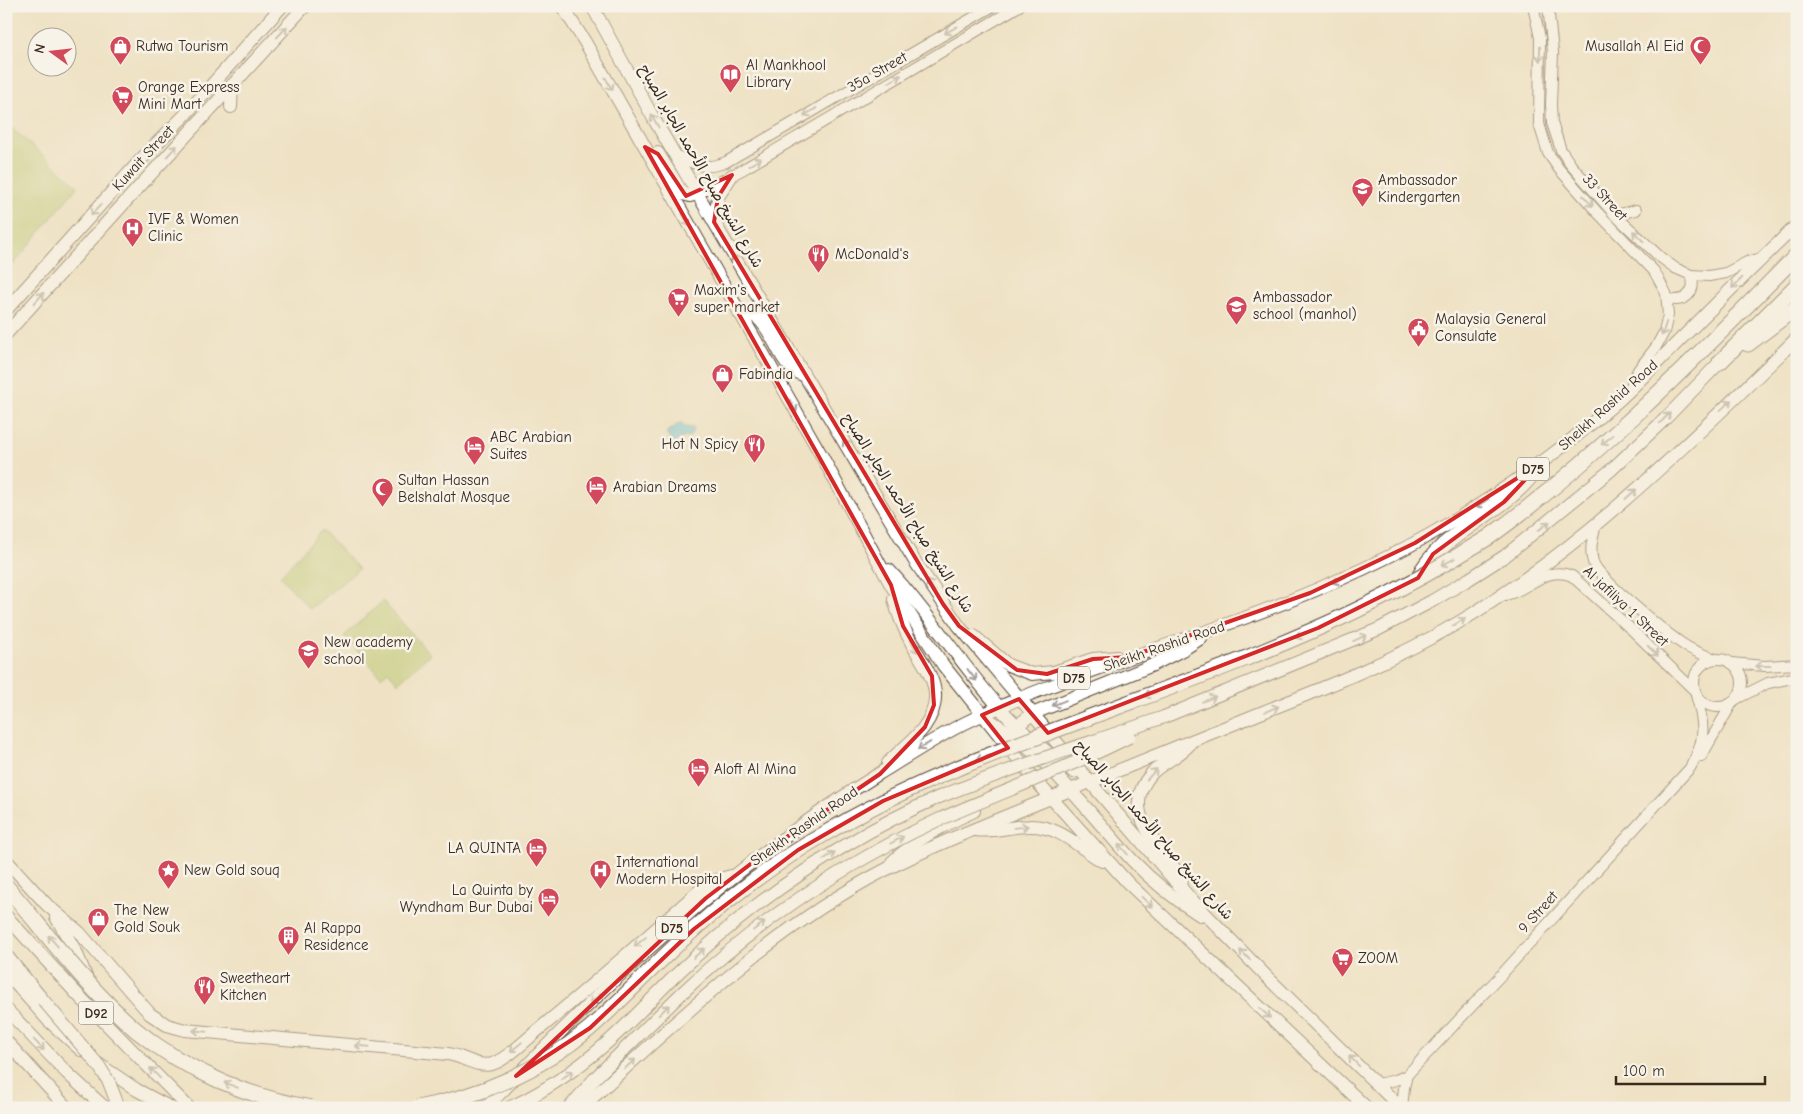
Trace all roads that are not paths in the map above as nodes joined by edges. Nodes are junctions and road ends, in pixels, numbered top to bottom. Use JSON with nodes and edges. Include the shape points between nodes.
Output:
{"nodes":[{"id":1,"x":282,"y":6,"type":"edge"},
{"id":2,"x":305,"y":6,"type":"edge"},
{"id":3,"x":562,"y":6,"type":"edge"},
{"id":4,"x":592,"y":6,"type":"edge"},
{"id":5,"x":993,"y":6,"type":"edge"},
{"id":6,"x":1019,"y":6,"type":"edge"},
{"id":7,"x":1533,"y":6,"type":"edge"},
{"id":8,"x":1548,"y":6,"type":"edge"},
{"id":9,"x":232,"y":85,"type":"junction"},
{"id":10,"x":230,"y":107,"type":"dead end"},
{"id":11,"x":645,"y":147,"type":"junction"},
{"id":12,"x":146,"y":154,"type":"junction"},
{"id":13,"x":675,"y":155,"type":"junction"},
{"id":14,"x":732,"y":175,"type":"junction"},
{"id":15,"x":697,"y":194,"type":"junction"},
{"id":16,"x":1636,"y":210,"type":"dead end"},
{"id":17,"x":1615,"y":215,"type":"junction"},
{"id":18,"x":109,"y":219,"type":"junction"},
{"id":19,"x":714,"y":222,"type":"junction"},
{"id":20,"x":1797,"y":225,"type":"edge"},
{"id":21,"x":1797,"y":255,"type":"edge"},
{"id":22,"x":1762,"y":258,"type":"junction"},
{"id":23,"x":1691,"y":275,"type":"junction"},
{"id":24,"x":1797,"y":285,"type":"edge"},
{"id":25,"x":1667,"y":298,"type":"junction"},
{"id":26,"x":1797,"y":307,"type":"edge"},
{"id":27,"x":6,"y":310,"type":"edge"},
{"id":28,"x":739,"y":313,"type":"junction"},
{"id":29,"x":6,"y":334,"type":"edge"},
{"id":30,"x":1797,"y":338,"type":"edge"},
{"id":31,"x":1720,"y":362,"type":"junction"},
{"id":32,"x":806,"y":378,"type":"junction"},
{"id":33,"x":1630,"y":389,"type":"junction"},
{"id":34,"x":1541,"y":463,"type":"junction"},
{"id":35,"x":1596,"y":524,"type":"junction"},
{"id":36,"x":875,"y":556,"type":"junction"},
{"id":37,"x":1418,"y":578,"type":"junction"},
{"id":38,"x":891,"y":585,"type":"junction"},
{"id":39,"x":1500,"y":596,"type":"junction"},
{"id":40,"x":959,"y":626,"type":"junction"},
{"id":41,"x":1213,"y":629,"type":"junction"},
{"id":42,"x":1129,"y":657,"type":"junction"},
{"id":43,"x":1715,"y":659,"type":"junction"},
{"id":44,"x":1730,"y":663,"type":"junction"},
{"id":45,"x":1797,"y":664,"type":"edge"},
{"id":46,"x":1797,"y":677,"type":"edge"},
{"id":47,"x":1696,"y":693,"type":"junction"},
{"id":48,"x":1019,"y":699,"type":"junction"},
{"id":49,"x":1734,"y":701,"type":"junction"},
{"id":50,"x":1000,"y":707,"type":"junction"},
{"id":51,"x":1032,"y":714,"type":"junction"},
{"id":52,"x":982,"y":715,"type":"junction"},
{"id":53,"x":1164,"y":717,"type":"junction"},
{"id":54,"x":1016,"y":731,"type":"junction"},
{"id":55,"x":1194,"y":740,"type":"junction"},
{"id":56,"x":1011,"y":751,"type":"junction"},
{"id":57,"x":1057,"y":759,"type":"junction"},
{"id":58,"x":1690,"y":768,"type":"junction"},
{"id":59,"x":880,"y":774,"type":"junction"},
{"id":60,"x":1036,"y":781,"type":"junction"},
{"id":61,"x":1090,"y":782,"type":"junction"},
{"id":62,"x":1072,"y":790,"type":"junction"},
{"id":63,"x":1051,"y":798,"type":"junction"},
{"id":64,"x":972,"y":830,"type":"junction"},
{"id":65,"x":6,"y":860,"type":"edge"},
{"id":66,"x":1113,"y":867,"type":"junction"},
{"id":67,"x":883,"y":871,"type":"junction"},
{"id":68,"x":736,"y":875,"type":"junction"},
{"id":69,"x":6,"y":886,"type":"edge"},
{"id":70,"x":1188,"y":896,"type":"junction"},
{"id":71,"x":50,"y":909,"type":"junction"},
{"id":72,"x":6,"y":916,"type":"edge"},
{"id":73,"x":1214,"y":924,"type":"junction"},
{"id":74,"x":6,"y":954,"type":"edge"},
{"id":75,"x":6,"y":973,"type":"edge"},
{"id":76,"x":6,"y":1009,"type":"edge"},
{"id":77,"x":98,"y":1015,"type":"junction"},
{"id":78,"x":6,"y":1041,"type":"edge"},
{"id":79,"x":1407,"y":1075,"type":"junction"},
{"id":80,"x":1377,"y":1084,"type":"junction"},
{"id":81,"x":67,"y":1108,"type":"edge"},
{"id":82,"x":105,"y":1108,"type":"edge"},
{"id":83,"x":119,"y":1108,"type":"edge"},
{"id":84,"x":171,"y":1108,"type":"edge"},
{"id":85,"x":189,"y":1108,"type":"edge"},
{"id":86,"x":311,"y":1108,"type":"edge"},
{"id":87,"x":417,"y":1108,"type":"edge"},
{"id":88,"x":486,"y":1108,"type":"edge"},
{"id":89,"x":509,"y":1108,"type":"edge"},
{"id":90,"x":569,"y":1108,"type":"edge"},
{"id":91,"x":581,"y":1108,"type":"edge"},
{"id":92,"x":1367,"y":1108,"type":"edge"},
{"id":93,"x":1402,"y":1108,"type":"edge"}],
"edges":[{"from":1,"to":12,"type":"main road","name":"Kuwait Street"},
{"from":9,"to":2,"type":"main road","name":"Kuwait Street","one_way":true},
{"from":3,"to":11,"type":"main road","one_way":true},
{"from":13,"to":4,"type":"main road","name":"شارع الشيخ صباح الأحمد الجابر الصباح","one_way":true},
{"from":5,"to":13,"type":"street","name":"35a Street","one_way":true,"via":[[726,162],[701,167]]},
{"from":14,"to":6,"type":"street","name":"35a Street","one_way":true},
{"from":7,"to":25,"type":"street","name":"33 Street","one_way":true,"via":[[1540,38],[1539,124],[1548,153],[1598,213],[1654,271]]},
{"from":8,"to":17,"type":"street","name":"33 Street","via":[[1553,52],[1551,104],[1554,132],[1571,165]]},
{"from":9,"to":10,"type":"main road"},
{"from":18,"to":9,"type":"main road","name":"Kuwait Street","one_way":true},
{"from":11,"to":15,"type":"main road","via":[[658,154],[683,194]]},
{"from":11,"to":28,"type":"main road","one_way":true},
{"from":12,"to":18,"type":"main road","via":[[148,168],[118,201]]},
{"from":12,"to":27,"type":"main road","name":"Kuwait Street","one_way":true},
{"from":13,"to":15,"type":"main road","name":"شارع الشيخ صباح الأحمد الجابر الصباح"},
{"from":14,"to":15,"type":"street","name":"35a Street"},
{"from":14,"to":19,"type":"main road","via":[[718,197]]},
{"from":15,"to":19,"type":"main road","name":"شارع الشيخ صباح الأحمد الجابر الصباح"},
{"from":16,"to":17,"type":"street"},
{"from":23,"to":17,"type":"street","name":"33 Street","one_way":true,"via":[[1667,263]]},
{"from":29,"to":18,"type":"main road","name":"Kuwait Street","one_way":true},
{"from":32,"to":19,"type":"main road","name":"شارع الشيخ صباح الأحمد الجابر الصباح","one_way":true},
{"from":20,"to":22,"type":"main road","name":"Sheikh Rashid Road","number":"D75"},
{"from":21,"to":37,"type":"highway","one_way":true,"bridge":true,"via":[[1584,462],[1489,537]]},
{"from":22,"to":23,"type":"street","name":"33 Street","via":[[1717,275]]},
{"from":22,"to":33,"type":"main road","name":"Sheikh Rashid Road","number":"D75","one_way":true},
{"from":23,"to":25,"type":"street","via":[[1692,288],[1688,296],[1680,300]]},
{"from":24,"to":31,"type":"highway"},
{"from":25,"to":33,"type":"street","name":"33 Street","one_way":true,"via":[[1664,332],[1638,370]]},
{"from":26,"to":31,"type":"highway","via":[[1758,338]]},
{"from":28,"to":32,"type":"main road","via":[[758,318],[783,358]]},
{"from":28,"to":36,"type":"main road","one_way":true},
{"from":35,"to":30,"type":"main road","one_way":true},
{"from":53,"to":31,"type":"main road","one_way":true,"via":[[1379,629],[1432,602],[1505,556],[1612,470]]},
{"from":40,"to":32,"type":"main road","name":"شارع الشيخ صباح الأحمد الجابر الصباح","one_way":true,"via":[[914,560]]},
{"from":33,"to":34,"type":"main road","name":"Sheikh Rashid Road","number":"D75"},
{"from":34,"to":37,"type":"highway","via":[[1504,502],[1433,554]]},
{"from":34,"to":41,"type":"main road","name":"Sheikh Rashid Road","number":"D75","one_way":true,"via":[[1482,504],[1381,561],[1310,593]]},
{"from":35,"to":39,"type":"main road"},
{"from":35,"to":43,"type":"street","name":"Al jafiliya 1 Street","via":[[1591,553],[1599,572],[1677,640]]},
{"from":36,"to":38,"type":"main road"},
{"from":36,"to":50,"type":"main road","one_way":true,"via":[[915,600]]},
{"from":37,"to":87,"type":"highway","one_way":true,"bridge":true,"via":[[1354,612],[1285,642],[950,771],[883,801],[826,832],[744,888],[694,929],[590,1028],[561,1050],[525,1072],[486,1089]]},
{"from":38,"to":52,"type":"main road","via":[[943,665]]},
{"from":38,"to":59,"type":"main road","one_way":true,"via":[[903,626],[932,676],[935,698],[924,727]]},
{"from":39,"to":47,"type":"street","name":"Al jafiliya 1 Street","one_way":true,"via":[[1518,591],[1550,573],[1572,576]]},
{"from":55,"to":39,"type":"main road","one_way":true,"via":[[1377,666]]},
{"from":40,"to":42,"type":"main road","via":[[1008,665],[1032,674],[1054,672],[1094,660]]},
{"from":40,"to":48,"type":"main road","name":"شارع الشيخ صباح الأحمد الجابر الصباح"},
{"from":41,"to":42,"type":"main road","name":"Sheikh Rashid Road","number":"D75"},
{"from":41,"to":51,"type":"main road","one_way":true,"via":[[1169,658]]},
{"from":42,"to":48,"type":"main road","name":"Sheikh Rashid Road","number":"D75"},
{"from":43,"to":44,"type":"street"},
{"from":43,"to":47,"type":"street","via":[[1697,670],[1694,680]]},
{"from":45,"to":44,"type":"street","one_way":true},
{"from":44,"to":49,"type":"street","via":[[1738,670],[1741,679],[1741,690]]},
{"from":46,"to":49,"type":"street","via":[[1768,683]]},
{"from":47,"to":49,"type":"street","via":[[1703,703],[1712,707],[1723,707]]},
{"from":47,"to":58,"type":"street","name":"9 Street","via":[[1703,733]]},
{"from":48,"to":50,"type":"main road","name":"Sheikh Rashid Road","number":"D75"},
{"from":48,"to":51,"type":"main road","name":"شارع الشيخ صباح الأحمد الجابر الصباح"},
{"from":49,"to":58,"type":"street","name":"9 Street","via":[[1699,761]]},
{"from":50,"to":52,"type":"main road","name":"Sheikh Rashid Road","number":"D75"},
{"from":50,"to":54,"type":"main road"},
{"from":51,"to":54,"type":"main road"},
{"from":51,"to":57,"type":"main road","name":"شارع الشيخ صباح الأحمد الجابر الصباح"},
{"from":52,"to":54,"type":"main road"},
{"from":52,"to":56,"type":"main road"},
{"from":52,"to":59,"type":"main road","name":"Sheikh Rashid Road","number":"D75","one_way":true,"via":[[937,738]]},
{"from":89,"to":53,"type":"main road","one_way":true,"bridge":true,"via":[[582,1064],[728,928],[785,884],[846,846],[952,792]]},
{"from":90,"to":53,"type":"main road","one_way":true,"bridge":true,"via":[[596,1077],[719,959],[757,928],[824,883],[864,858],[940,820],[1118,742]]},
{"from":54,"to":56,"type":"main road"},
{"from":54,"to":57,"type":"main road"},
{"from":55,"to":61,"type":"main road"},
{"from":70,"to":55,"type":"main road","one_way":true,"via":[[1176,870],[1146,829],[1140,802],[1150,776]]},
{"from":56,"to":60,"type":"main road"},
{"from":57,"to":60,"type":"main road"},
{"from":57,"to":61,"type":"main road","name":"شارع الشيخ صباح الأحمد الجابر الصباح"},
{"from":57,"to":62,"type":"main road"},
{"from":58,"to":79,"type":"street","name":"9 Street"},
{"from":59,"to":68,"type":"main road","name":"Sheikh Rashid Road","number":"D75","via":[[843,796]]},
{"from":60,"to":63,"type":"main road"},
{"from":60,"to":67,"type":"main road","via":[[927,834]]},
{"from":61,"to":62,"type":"main road"},
{"from":61,"to":70,"type":"main road","name":"شارع الشيخ صباح الأحمد الجابر الصباح"},
{"from":62,"to":63,"type":"main road"},
{"from":73,"to":62,"type":"main road","one_way":true,"via":[[1145,872]]},
{"from":63,"to":64,"type":"main road"},
{"from":63,"to":66,"type":"main road"},
{"from":64,"to":66,"type":"main road","one_way":true,"via":[[992,832],[1024,826],[1045,828],[1067,837]]},
{"from":64,"to":67,"type":"main road"},
{"from":65,"to":71,"type":"main road"},
{"from":66,"to":92,"type":"main road","one_way":true},
{"from":91,"to":67,"type":"main road","one_way":true,"via":[[745,962],[799,922]]},
{"from":68,"to":71,"type":"main road","one_way":true,"via":[[720,878],[700,890],[502,1059],[484,1065],[448,1054],[173,1027],[150,1014],[79,932]]},
{"from":68,"to":88,"type":"main road","name":"Sheikh Rashid Road","number":"D75","one_way":true,"via":[[672,928],[555,1036]]},
{"from":86,"to":69,"type":"highway","one_way":true,"bridge":true,"via":[[230,1086],[194,1068],[138,1031],[103,999]]},
{"from":70,"to":73,"type":"main road","name":"شارع الشيخ صباح الأحمد الجابر الصباح"},
{"from":71,"to":77,"type":"main road","via":[[76,952]]},
{"from":72,"to":77,"type":"main road","number":"D92"},
{"from":80,"to":73,"type":"main road","name":"شارع الشيخ صباح الأحمد الجابر الصباح","one_way":true},
{"from":74,"to":83,"type":"main road","bridge":true,"via":[[99,1066]]},
{"from":75,"to":84,"type":"main road","bridge":true,"via":[[81,1051],[124,1082]]},
{"from":76,"to":82,"type":"main road","one_way":true},
{"from":85,"to":77,"type":"main road","number":"D92","one_way":true},
{"from":78,"to":81,"type":"main road"},
{"from":79,"to":80,"type":"street","name":"9 Street"},
{"from":79,"to":93,"type":"street"},
{"from":80,"to":93,"type":"main road","name":"شارع الشيخ صباح الأحمد الجابر الصباح"}]}
